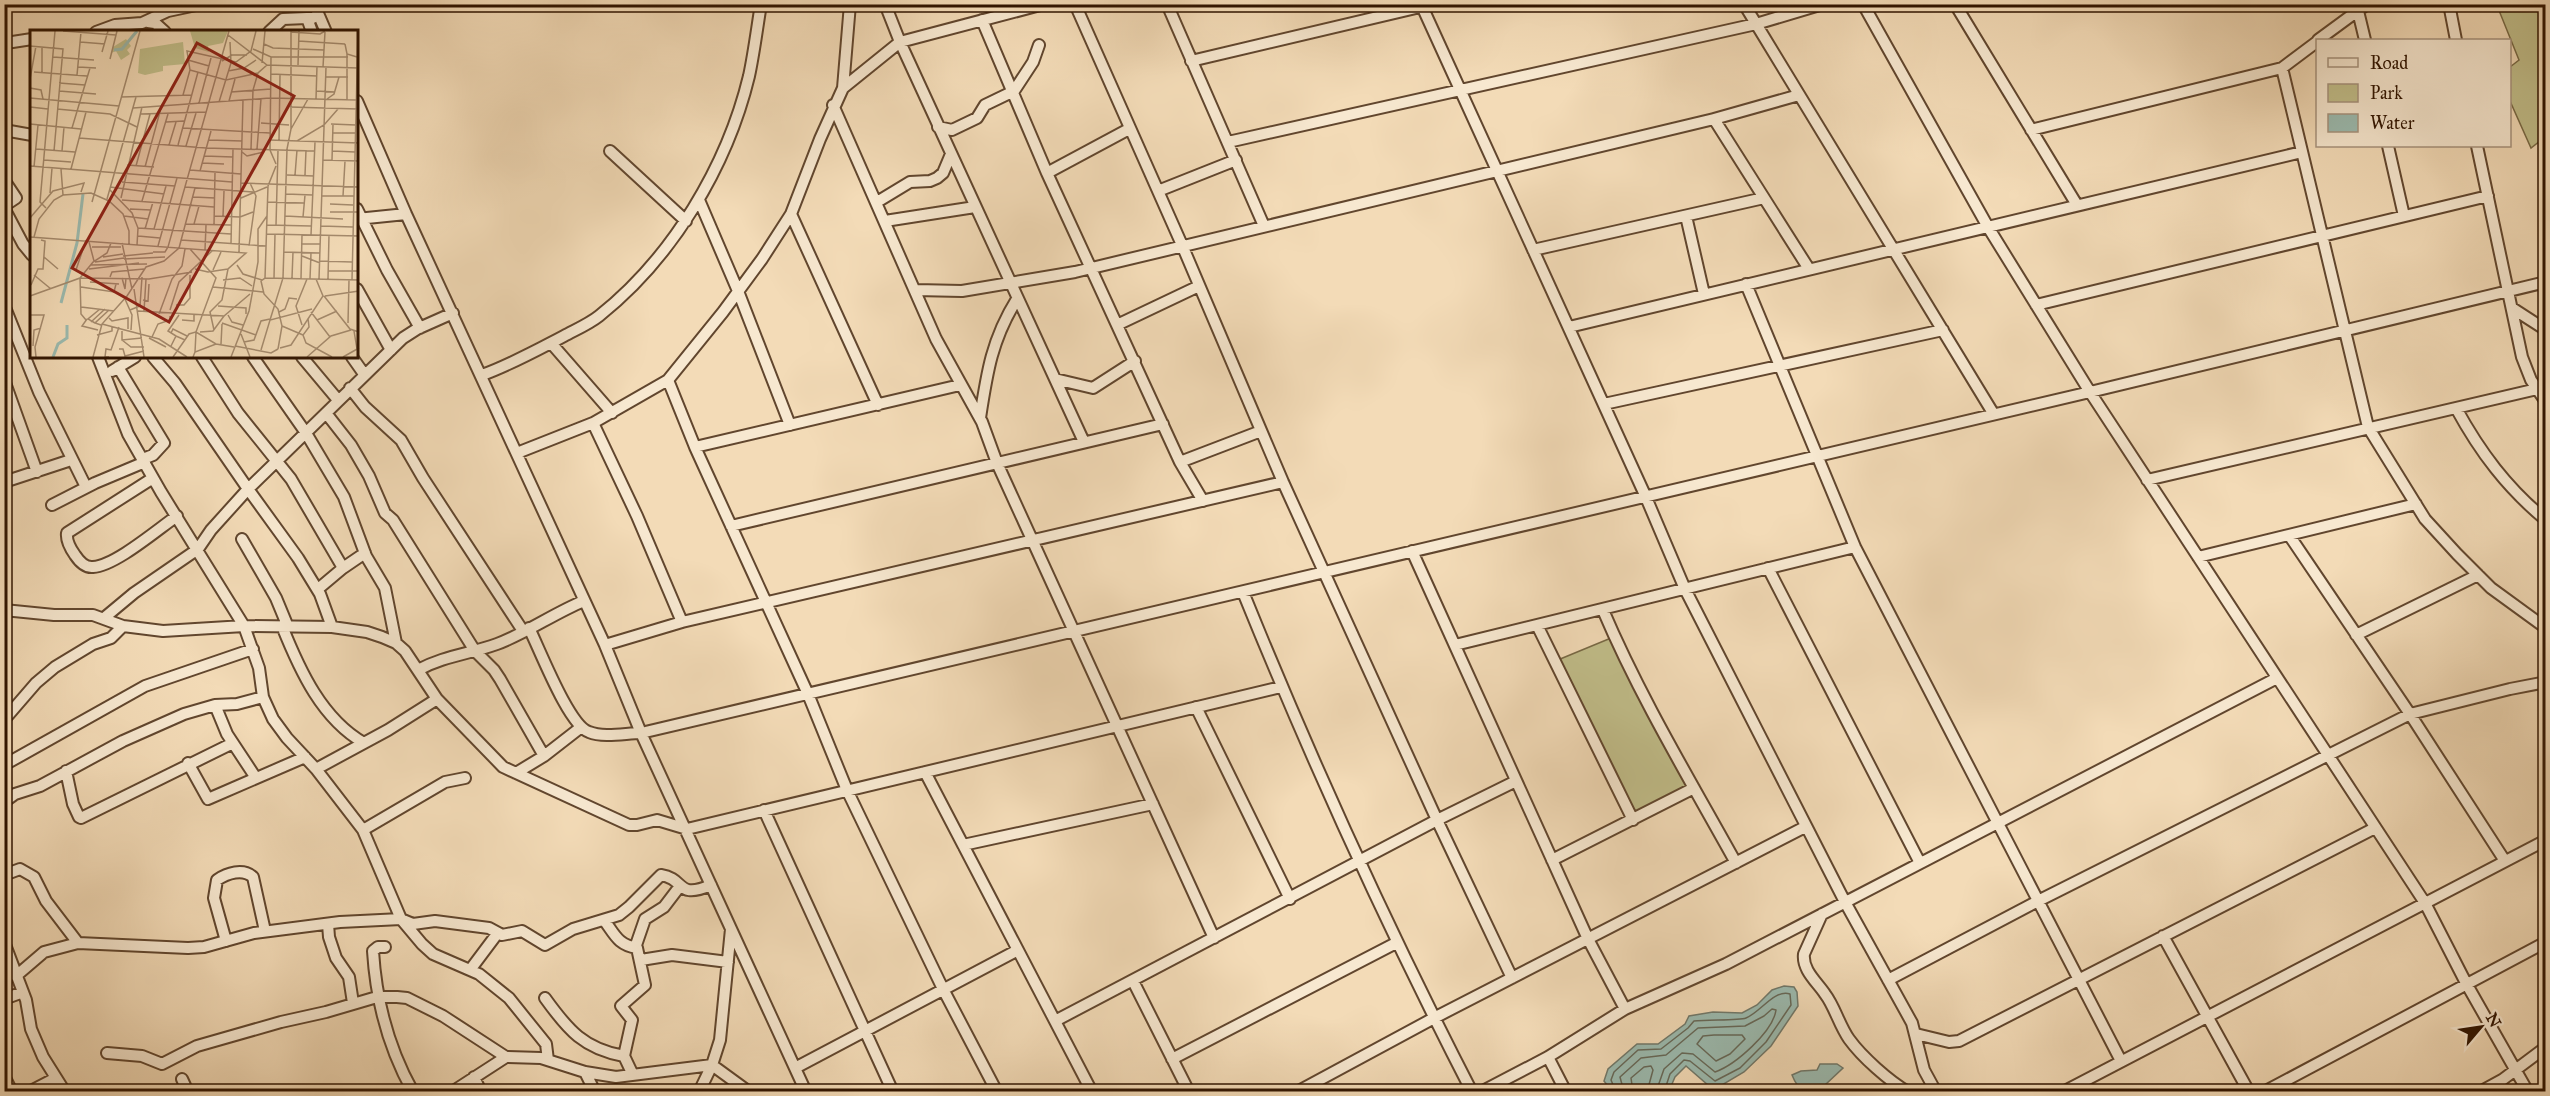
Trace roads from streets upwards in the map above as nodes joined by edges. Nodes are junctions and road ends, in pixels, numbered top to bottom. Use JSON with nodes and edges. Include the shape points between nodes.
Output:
{"nodes":[{"id":1,"x":201,"y":4,"type":"edge"},
{"id":2,"x":314,"y":4,"type":"edge"},
{"id":3,"x":761,"y":4,"type":"edge"},
{"id":4,"x":850,"y":4,"type":"edge"},
{"id":5,"x":885,"y":4,"type":"edge"},
{"id":6,"x":1044,"y":4,"type":"edge"},
{"id":7,"x":1075,"y":4,"type":"edge"},
{"id":8,"x":1167,"y":4,"type":"edge"},
{"id":9,"x":1744,"y":4,"type":"edge"},
{"id":10,"x":1823,"y":4,"type":"edge"},
{"id":11,"x":1863,"y":4,"type":"edge"},
{"id":12,"x":1955,"y":4,"type":"edge"},
{"id":13,"x":2449,"y":4,"type":"edge"},
{"id":14,"x":1426,"y":5,"type":"edge"},
{"id":15,"x":2363,"y":8,"type":"edge"},
{"id":16,"x":319,"y":17,"type":"junction"},
{"id":17,"x":307,"y":18,"type":"junction"},
{"id":18,"x":982,"y":20,"type":"junction"},
{"id":19,"x":148,"y":22,"type":"junction"},
{"id":20,"x":1756,"y":24,"type":"junction"},
{"id":21,"x":115,"y":28,"type":"edge"},
{"id":22,"x":163,"y":30,"type":"edge"},
{"id":23,"x":272,"y":30,"type":"edge"},
{"id":24,"x":311,"y":30,"type":"edge"},
{"id":25,"x":325,"y":30,"type":"edge"},
{"id":26,"x":30,"y":39,"type":"edge"},
{"id":27,"x":2321,"y":39,"type":"edge"},
{"id":28,"x":2365,"y":39,"type":"edge"},
{"id":29,"x":2456,"y":39,"type":"edge"},
{"id":30,"x":900,"y":42,"type":"junction"},
{"id":31,"x":2316,"y":42,"type":"edge"},
{"id":32,"x":6,"y":43,"type":"edge"},
{"id":33,"x":1039,"y":45,"type":"dead end"},
{"id":34,"x":1191,"y":61,"type":"junction"},
{"id":35,"x":2282,"y":68,"type":"junction"},
{"id":36,"x":843,"y":88,"type":"junction"},
{"id":37,"x":1460,"y":90,"type":"junction"},
{"id":38,"x":1014,"y":91,"type":"junction"},
{"id":39,"x":1799,"y":95,"type":"junction"},
{"id":40,"x":358,"y":103,"type":"edge"},
{"id":41,"x":833,"y":105,"type":"junction"},
{"id":42,"x":1714,"y":118,"type":"junction"},
{"id":43,"x":938,"y":127,"type":"junction"},
{"id":44,"x":1129,"y":129,"type":"junction"},
{"id":45,"x":4,"y":130,"type":"edge"},
{"id":46,"x":2031,"y":130,"type":"junction"},
{"id":47,"x":30,"y":135,"type":"edge"},
{"id":48,"x":1227,"y":142,"type":"junction"},
{"id":49,"x":2388,"y":147,"type":"edge"},
{"id":50,"x":2477,"y":147,"type":"edge"},
{"id":51,"x":610,"y":151,"type":"dead end"},
{"id":52,"x":2302,"y":152,"type":"junction"},
{"id":53,"x":951,"y":154,"type":"junction"},
{"id":54,"x":1236,"y":160,"type":"junction"},
{"id":55,"x":1497,"y":171,"type":"junction"},
{"id":56,"x":1047,"y":173,"type":"junction"},
{"id":57,"x":4,"y":180,"type":"edge"},
{"id":58,"x":1158,"y":191,"type":"junction"},
{"id":59,"x":2488,"y":196,"type":"junction"},
{"id":60,"x":1764,"y":198,"type":"junction"},
{"id":61,"x":699,"y":200,"type":"junction"},
{"id":62,"x":876,"y":202,"type":"junction"},
{"id":63,"x":2077,"y":206,"type":"junction"},
{"id":64,"x":4,"y":207,"type":"edge"},
{"id":65,"x":975,"y":207,"type":"junction"},
{"id":66,"x":406,"y":214,"type":"junction"},
{"id":67,"x":791,"y":214,"type":"junction"},
{"id":68,"x":359,"y":215,"type":"edge"},
{"id":69,"x":1686,"y":216,"type":"junction"},
{"id":70,"x":2404,"y":216,"type":"junction"},
{"id":71,"x":686,"y":221,"type":"junction"},
{"id":72,"x":885,"y":222,"type":"junction"},
{"id":73,"x":1264,"y":226,"type":"junction"},
{"id":74,"x":1988,"y":227,"type":"junction"},
{"id":75,"x":2322,"y":236,"type":"junction"},
{"id":76,"x":1182,"y":245,"type":"junction"},
{"id":77,"x":1893,"y":249,"type":"junction"},
{"id":78,"x":1533,"y":250,"type":"junction"},
{"id":79,"x":30,"y":253,"type":"edge"},
{"id":80,"x":1091,"y":267,"type":"junction"},
{"id":81,"x":1809,"y":269,"type":"junction"},
{"id":82,"x":2546,"y":282,"type":"edge"},
{"id":83,"x":1010,"y":283,"type":"junction"},
{"id":84,"x":1746,"y":284,"type":"junction"},
{"id":85,"x":1199,"y":286,"type":"junction"},
{"id":86,"x":916,"y":290,"type":"junction"},
{"id":87,"x":358,"y":291,"type":"edge"},
{"id":88,"x":738,"y":291,"type":"junction"},
{"id":89,"x":2508,"y":291,"type":"junction"},
{"id":90,"x":1704,"y":294,"type":"junction"},
{"id":91,"x":1017,"y":299,"type":"junction"},
{"id":92,"x":4,"y":305,"type":"edge"},
{"id":93,"x":2036,"y":305,"type":"junction"},
{"id":94,"x":2512,"y":308,"type":"junction"},
{"id":95,"x":453,"y":313,"type":"junction"},
{"id":96,"x":1119,"y":324,"type":"junction"},
{"id":97,"x":1569,"y":327,"type":"junction"},
{"id":98,"x":420,"y":328,"type":"junction"},
{"id":99,"x":1943,"y":330,"type":"junction"},
{"id":100,"x":2345,"y":330,"type":"junction"},
{"id":101,"x":2546,"y":330,"type":"edge"},
{"id":102,"x":551,"y":343,"type":"junction"},
{"id":103,"x":391,"y":350,"type":"junction"},
{"id":104,"x":98,"y":358,"type":"edge"},
{"id":105,"x":133,"y":358,"type":"edge"},
{"id":106,"x":203,"y":358,"type":"edge"},
{"id":107,"x":254,"y":358,"type":"edge"},
{"id":108,"x":303,"y":358,"type":"edge"},
{"id":109,"x":353,"y":358,"type":"edge"},
{"id":110,"x":159,"y":359,"type":"edge"},
{"id":111,"x":1135,"y":361,"type":"junction"},
{"id":112,"x":1780,"y":366,"type":"junction"},
{"id":113,"x":118,"y":368,"type":"junction"},
{"id":114,"x":364,"y":374,"type":"junction"},
{"id":115,"x":105,"y":375,"type":"junction"},
{"id":116,"x":482,"y":375,"type":"junction"},
{"id":117,"x":1055,"y":379,"type":"junction"},
{"id":118,"x":4,"y":380,"type":"edge"},
{"id":119,"x":668,"y":380,"type":"junction"},
{"id":120,"x":960,"y":385,"type":"junction"},
{"id":121,"x":350,"y":388,"type":"junction"},
{"id":122,"x":2542,"y":388,"type":"edge"},
{"id":123,"x":2090,"y":392,"type":"junction"},
{"id":124,"x":338,"y":400,"type":"junction"},
{"id":125,"x":2546,"y":402,"type":"edge"},
{"id":126,"x":1604,"y":404,"type":"junction"},
{"id":127,"x":878,"y":405,"type":"junction"},
{"id":128,"x":2456,"y":408,"type":"junction"},
{"id":129,"x":326,"y":413,"type":"junction"},
{"id":130,"x":612,"y":413,"type":"junction"},
{"id":131,"x":1994,"y":414,"type":"junction"},
{"id":132,"x":980,"y":418,"type":"junction"},
{"id":133,"x":593,"y":423,"type":"junction"},
{"id":134,"x":1163,"y":424,"type":"junction"},
{"id":135,"x":790,"y":425,"type":"junction"},
{"id":136,"x":2368,"y":427,"type":"junction"},
{"id":137,"x":1261,"y":431,"type":"junction"},
{"id":138,"x":306,"y":433,"type":"junction"},
{"id":139,"x":1084,"y":442,"type":"junction"},
{"id":140,"x":695,"y":447,"type":"junction"},
{"id":141,"x":517,"y":453,"type":"junction"},
{"id":142,"x":1817,"y":455,"type":"junction"},
{"id":143,"x":71,"y":460,"type":"junction"},
{"id":144,"x":144,"y":461,"type":"junction"},
{"id":145,"x":277,"y":461,"type":"junction"},
{"id":146,"x":1180,"y":462,"type":"junction"},
{"id":147,"x":997,"y":463,"type":"junction"},
{"id":148,"x":37,"y":472,"type":"junction"},
{"id":149,"x":153,"y":478,"type":"junction"},
{"id":150,"x":2147,"y":480,"type":"junction"},
{"id":151,"x":4,"y":482,"type":"edge"},
{"id":152,"x":1283,"y":482,"type":"junction"},
{"id":153,"x":86,"y":487,"type":"junction"},
{"id":154,"x":248,"y":489,"type":"junction"},
{"id":155,"x":1645,"y":495,"type":"junction"},
{"id":156,"x":1203,"y":501,"type":"junction"},
{"id":157,"x":2416,"y":504,"type":"junction"},
{"id":158,"x":52,"y":505,"type":"dead end"},
{"id":159,"x":177,"y":516,"type":"junction"},
{"id":160,"x":2546,"y":520,"type":"edge"},
{"id":161,"x":731,"y":525,"type":"junction"},
{"id":162,"x":2289,"y":535,"type":"junction"},
{"id":163,"x":242,"y":540,"type":"dead end"},
{"id":164,"x":1032,"y":540,"type":"junction"},
{"id":165,"x":1855,"y":547,"type":"junction"},
{"id":166,"x":198,"y":549,"type":"junction"},
{"id":167,"x":1412,"y":551,"type":"junction"},
{"id":168,"x":364,"y":552,"type":"junction"},
{"id":169,"x":2198,"y":557,"type":"junction"},
{"id":170,"x":343,"y":568,"type":"junction"},
{"id":171,"x":1768,"y":568,"type":"junction"},
{"id":172,"x":1324,"y":572,"type":"junction"},
{"id":173,"x":2478,"y":575,"type":"junction"},
{"id":174,"x":318,"y":589,"type":"junction"},
{"id":175,"x":1685,"y":589,"type":"junction"},
{"id":176,"x":1243,"y":592,"type":"junction"},
{"id":177,"x":584,"y":601,"type":"junction"},
{"id":178,"x":766,"y":603,"type":"junction"},
{"id":179,"x":4,"y":610,"type":"edge"},
{"id":180,"x":1603,"y":610,"type":"junction"},
{"id":181,"x":104,"y":618,"type":"junction"},
{"id":182,"x":682,"y":622,"type":"junction"},
{"id":183,"x":123,"y":626,"type":"junction"},
{"id":184,"x":244,"y":626,"type":"junction"},
{"id":185,"x":285,"y":626,"type":"junction"},
{"id":186,"x":1537,"y":626,"type":"junction"},
{"id":187,"x":332,"y":627,"type":"junction"},
{"id":188,"x":2546,"y":628,"type":"edge"},
{"id":189,"x":526,"y":629,"type":"junction"},
{"id":190,"x":1073,"y":630,"type":"junction"},
{"id":191,"x":2356,"y":635,"type":"junction"},
{"id":192,"x":396,"y":643,"type":"junction"},
{"id":193,"x":605,"y":645,"type":"junction"},
{"id":194,"x":1455,"y":645,"type":"junction"},
{"id":195,"x":253,"y":649,"type":"junction"},
{"id":196,"x":475,"y":651,"type":"junction"},
{"id":197,"x":418,"y":670,"type":"junction"},
{"id":198,"x":2277,"y":678,"type":"junction"},
{"id":199,"x":2546,"y":682,"type":"edge"},
{"id":200,"x":1281,"y":687,"type":"junction"},
{"id":201,"x":808,"y":693,"type":"junction"},
{"id":202,"x":263,"y":696,"type":"junction"},
{"id":203,"x":437,"y":699,"type":"junction"},
{"id":204,"x":215,"y":705,"type":"junction"},
{"id":205,"x":1196,"y":707,"type":"junction"},
{"id":206,"x":2410,"y":714,"type":"junction"},
{"id":207,"x":4,"y":720,"type":"edge"},
{"id":208,"x":1117,"y":726,"type":"junction"},
{"id":209,"x":580,"y":728,"type":"junction"},
{"id":210,"x":641,"y":733,"type":"junction"},
{"id":211,"x":233,"y":742,"type":"junction"},
{"id":212,"x":364,"y":743,"type":"junction"},
{"id":213,"x":544,"y":756,"type":"junction"},
{"id":214,"x":305,"y":757,"type":"junction"},
{"id":215,"x":2328,"y":757,"type":"junction"},
{"id":216,"x":188,"y":763,"type":"junction"},
{"id":217,"x":4,"y":765,"type":"edge"},
{"id":218,"x":316,"y":769,"type":"junction"},
{"id":219,"x":66,"y":771,"type":"junction"},
{"id":220,"x":924,"y":772,"type":"junction"},
{"id":221,"x":516,"y":773,"type":"junction"},
{"id":222,"x":256,"y":778,"type":"junction"},
{"id":223,"x":465,"y":778,"type":"dead end"},
{"id":224,"x":1516,"y":781,"type":"junction"},
{"id":225,"x":1694,"y":788,"type":"junction"},
{"id":226,"x":847,"y":790,"type":"junction"},
{"id":227,"x":4,"y":802,"type":"edge"},
{"id":228,"x":1153,"y":804,"type":"junction"},
{"id":229,"x":764,"y":810,"type":"junction"},
{"id":230,"x":1437,"y":820,"type":"junction"},
{"id":231,"x":1633,"y":820,"type":"junction"},
{"id":232,"x":1998,"y":823,"type":"junction"},
{"id":233,"x":1805,"y":827,"type":"junction"},
{"id":234,"x":2376,"y":828,"type":"junction"},
{"id":235,"x":687,"y":829,"type":"junction"},
{"id":236,"x":363,"y":830,"type":"junction"},
{"id":237,"x":2546,"y":840,"type":"edge"},
{"id":238,"x":963,"y":845,"type":"junction"},
{"id":239,"x":1552,"y":860,"type":"junction"},
{"id":240,"x":2505,"y":861,"type":"junction"},
{"id":241,"x":1360,"y":862,"type":"junction"},
{"id":242,"x":1736,"y":863,"type":"junction"},
{"id":243,"x":1920,"y":863,"type":"junction"},
{"id":244,"x":4,"y":875,"type":"edge"},
{"id":245,"x":711,"y":885,"type":"junction"},
{"id":246,"x":680,"y":886,"type":"junction"},
{"id":247,"x":1290,"y":899,"type":"junction"},
{"id":248,"x":2038,"y":901,"type":"junction"},
{"id":249,"x":1845,"y":902,"type":"junction"},
{"id":250,"x":2425,"y":903,"type":"junction"},
{"id":251,"x":1822,"y":914,"type":"junction"},
{"id":252,"x":401,"y":919,"type":"junction"},
{"id":253,"x":604,"y":920,"type":"junction"},
{"id":254,"x":328,"y":924,"type":"junction"},
{"id":255,"x":731,"y":927,"type":"junction"},
{"id":256,"x":265,"y":931,"type":"junction"},
{"id":257,"x":497,"y":934,"type":"junction"},
{"id":258,"x":2163,"y":936,"type":"junction"},
{"id":259,"x":1214,"y":938,"type":"junction"},
{"id":260,"x":1588,"y":939,"type":"junction"},
{"id":261,"x":226,"y":941,"type":"junction"},
{"id":262,"x":4,"y":942,"type":"edge"},
{"id":263,"x":2546,"y":942,"type":"edge"},
{"id":264,"x":78,"y":943,"type":"junction"},
{"id":265,"x":1396,"y":943,"type":"junction"},
{"id":266,"x":385,"y":947,"type":"dead end"},
{"id":267,"x":634,"y":948,"type":"junction"},
{"id":268,"x":1018,"y":950,"type":"junction"},
{"id":269,"x":6,"y":955,"type":"edge"},
{"id":270,"x":641,"y":960,"type":"junction"},
{"id":271,"x":728,"y":962,"type":"junction"},
{"id":272,"x":470,"y":970,"type":"junction"},
{"id":273,"x":16,"y":976,"type":"junction"},
{"id":274,"x":1512,"y":978,"type":"junction"},
{"id":275,"x":2079,"y":979,"type":"junction"},
{"id":276,"x":1888,"y":980,"type":"junction"},
{"id":277,"x":1132,"y":981,"type":"junction"},
{"id":278,"x":2466,"y":983,"type":"junction"},
{"id":279,"x":943,"y":988,"type":"junction"},
{"id":280,"x":23,"y":992,"type":"junction"},
{"id":281,"x":377,"y":996,"type":"junction"},
{"id":282,"x":545,"y":998,"type":"dead end"},
{"id":283,"x":4,"y":999,"type":"edge"},
{"id":284,"x":353,"y":1003,"type":"junction"},
{"id":285,"x":1625,"y":1009,"type":"junction"},
{"id":286,"x":2209,"y":1017,"type":"junction"},
{"id":287,"x":1434,"y":1018,"type":"junction"},
{"id":288,"x":1055,"y":1021,"type":"junction"},
{"id":289,"x":866,"y":1029,"type":"junction"},
{"id":290,"x":1916,"y":1034,"type":"junction"},
{"id":291,"x":2546,"y":1047,"type":"edge"},
{"id":292,"x":107,"y":1053,"type":"dead end"},
{"id":293,"x":624,"y":1056,"type":"junction"},
{"id":294,"x":1548,"y":1056,"type":"junction"},
{"id":295,"x":506,"y":1057,"type":"junction"},
{"id":296,"x":1172,"y":1059,"type":"junction"},
{"id":297,"x":548,"y":1060,"type":"junction"},
{"id":298,"x":2121,"y":1061,"type":"junction"},
{"id":299,"x":712,"y":1065,"type":"junction"},
{"id":300,"x":795,"y":1068,"type":"junction"},
{"id":301,"x":2516,"y":1068,"type":"junction"},
{"id":302,"x":585,"y":1072,"type":"junction"},
{"id":303,"x":633,"y":1075,"type":"junction"},
{"id":304,"x":4,"y":1076,"type":"edge"},
{"id":305,"x":474,"y":1077,"type":"junction"},
{"id":306,"x":56,"y":1078,"type":"junction"},
{"id":307,"x":182,"y":1079,"type":"dead end"},
{"id":308,"x":746,"y":1091,"type":"edge"},
{"id":309,"x":12,"y":1092,"type":"edge"},
{"id":310,"x":29,"y":1092,"type":"edge"},
{"id":311,"x":65,"y":1092,"type":"edge"},
{"id":312,"x":188,"y":1092,"type":"edge"},
{"id":313,"x":413,"y":1092,"type":"edge"},
{"id":314,"x":452,"y":1092,"type":"edge"},
{"id":315,"x":481,"y":1092,"type":"edge"},
{"id":316,"x":595,"y":1092,"type":"edge"},
{"id":317,"x":699,"y":1092,"type":"edge"},
{"id":318,"x":806,"y":1092,"type":"edge"},
{"id":319,"x":893,"y":1092,"type":"edge"},
{"id":320,"x":997,"y":1092,"type":"edge"},
{"id":321,"x":1092,"y":1092,"type":"edge"},
{"id":322,"x":1189,"y":1092,"type":"edge"},
{"id":323,"x":1298,"y":1092,"type":"edge"},
{"id":324,"x":1472,"y":1092,"type":"edge"},
{"id":325,"x":1481,"y":1092,"type":"edge"},
{"id":326,"x":1566,"y":1092,"type":"edge"},
{"id":327,"x":1908,"y":1092,"type":"edge"},
{"id":328,"x":1936,"y":1092,"type":"edge"},
{"id":329,"x":2063,"y":1092,"type":"edge"},
{"id":330,"x":2249,"y":1092,"type":"edge"},
{"id":331,"x":2264,"y":1092,"type":"edge"},
{"id":332,"x":2480,"y":1092,"type":"edge"},
{"id":333,"x":2528,"y":1092,"type":"edge"}],
"edges":[{"from":1,"to":19,"type":"street","via":[[168,11]]},
{"from":2,"to":16,"type":"street"},
{"from":3,"to":61,"type":"street","via":[[748,77],[731,129]]},
{"from":4,"to":36,"type":"street"},
{"from":5,"to":30,"type":"street"},
{"from":6,"to":18,"type":"street"},
{"from":7,"to":44,"type":"street"},
{"from":8,"to":34,"type":"street"},
{"from":9,"to":20,"type":"street"},
{"from":10,"to":20,"type":"street"},
{"from":11,"to":74,"type":"street"},
{"from":12,"to":46,"type":"street"},
{"from":13,"to":29,"type":"street"},
{"from":14,"to":34,"type":"street"},
{"from":14,"to":37,"type":"street"},
{"from":15,"to":27,"type":"street"},
{"from":15,"to":28,"type":"street"},
{"from":16,"to":17,"type":"street"},
{"from":16,"to":25,"type":"street"},
{"from":17,"to":23,"type":"street","via":[[283,19]]},
{"from":17,"to":24,"type":"street"},
{"from":18,"to":30,"type":"street"},
{"from":18,"to":38,"type":"street"},
{"from":19,"to":21,"type":"street"},
{"from":19,"to":22,"type":"street"},
{"from":20,"to":37,"type":"street"},
{"from":20,"to":39,"type":"street"},
{"from":26,"to":32,"type":"street"},
{"from":30,"to":36,"type":"street"},
{"from":30,"to":43,"type":"street"},
{"from":31,"to":35,"type":"street"},
{"from":33,"to":38,"type":"street"},
{"from":34,"to":48,"type":"street"},
{"from":35,"to":46,"type":"street"},
{"from":35,"to":52,"type":"street"},
{"from":36,"to":41,"type":"street"},
{"from":37,"to":48,"type":"street"},
{"from":37,"to":55,"type":"street"},
{"from":38,"to":43,"type":"street","via":[[985,105],[977,118],[952,130]]},
{"from":38,"to":56,"type":"street"},
{"from":39,"to":42,"type":"street"},
{"from":39,"to":77,"type":"street"},
{"from":40,"to":66,"type":"street"},
{"from":41,"to":62,"type":"street"},
{"from":41,"to":67,"type":"street"},
{"from":42,"to":55,"type":"street"},
{"from":42,"to":60,"type":"street"},
{"from":43,"to":53,"type":"street"},
{"from":44,"to":56,"type":"street"},
{"from":44,"to":58,"type":"street"},
{"from":45,"to":47,"type":"street"},
{"from":46,"to":63,"type":"street"},
{"from":48,"to":54,"type":"street"},
{"from":49,"to":70,"type":"street"},
{"from":50,"to":59,"type":"street"},
{"from":51,"to":71,"type":"street"},
{"from":52,"to":63,"type":"street"},
{"from":52,"to":75,"type":"street"},
{"from":53,"to":62,"type":"street","via":[[937,178],[910,182]]},
{"from":53,"to":65,"type":"street"},
{"from":54,"to":58,"type":"street"},
{"from":54,"to":73,"type":"street"},
{"from":55,"to":73,"type":"street"},
{"from":55,"to":78,"type":"street"},
{"from":56,"to":80,"type":"street"},
{"from":57,"to":64,"type":"street","via":[[16,198]]},
{"from":58,"to":76,"type":"street"},
{"from":59,"to":70,"type":"street"},
{"from":59,"to":89,"type":"street"},
{"from":60,"to":69,"type":"street"},
{"from":60,"to":81,"type":"street"},
{"from":61,"to":71,"type":"street"},
{"from":61,"to":88,"type":"street"},
{"from":62,"to":72,"type":"street"},
{"from":63,"to":74,"type":"street"},
{"from":64,"to":79,"type":"street"},
{"from":65,"to":72,"type":"street"},
{"from":65,"to":83,"type":"street"},
{"from":66,"to":68,"type":"street"},
{"from":66,"to":95,"type":"street"},
{"from":67,"to":88,"type":"street"},
{"from":67,"to":127,"type":"street"},
{"from":68,"to":98,"type":"street"},
{"from":69,"to":78,"type":"street"},
{"from":69,"to":90,"type":"street"},
{"from":70,"to":75,"type":"street"},
{"from":71,"to":102,"type":"street","via":[[644,276],[598,317]]},
{"from":72,"to":86,"type":"street"},
{"from":73,"to":76,"type":"street"},
{"from":74,"to":77,"type":"street"},
{"from":74,"to":93,"type":"street"},
{"from":75,"to":93,"type":"street"},
{"from":75,"to":100,"type":"street"},
{"from":76,"to":80,"type":"street"},
{"from":76,"to":85,"type":"street"},
{"from":77,"to":81,"type":"street"},
{"from":77,"to":99,"type":"street"},
{"from":78,"to":97,"type":"street"},
{"from":80,"to":83,"type":"street"},
{"from":80,"to":96,"type":"street"},
{"from":81,"to":84,"type":"street"},
{"from":82,"to":89,"type":"street"},
{"from":83,"to":86,"type":"street","via":[[962,291]]},
{"from":83,"to":91,"type":"street"},
{"from":84,"to":90,"type":"street"},
{"from":84,"to":112,"type":"street"},
{"from":85,"to":96,"type":"street"},
{"from":85,"to":137,"type":"street"},
{"from":86,"to":120,"type":"street"},
{"from":87,"to":103,"type":"street"},
{"from":88,"to":119,"type":"street"},
{"from":88,"to":135,"type":"street"},
{"from":89,"to":94,"type":"street"},
{"from":89,"to":100,"type":"street"},
{"from":90,"to":97,"type":"street"},
{"from":91,"to":117,"type":"street"},
{"from":91,"to":132,"type":"street","via":[[995,344]]},
{"from":92,"to":143,"type":"street"},
{"from":93,"to":123,"type":"street"},
{"from":94,"to":101,"type":"street"},
{"from":94,"to":122,"type":"street","via":[[2522,357]]},
{"from":95,"to":98,"type":"street"},
{"from":95,"to":116,"type":"street"},
{"from":96,"to":111,"type":"street"},
{"from":97,"to":126,"type":"street"},
{"from":98,"to":103,"type":"street"},
{"from":99,"to":112,"type":"street"},
{"from":99,"to":131,"type":"street"},
{"from":100,"to":123,"type":"street"},
{"from":100,"to":136,"type":"street"},
{"from":102,"to":116,"type":"street"},
{"from":102,"to":130,"type":"street"},
{"from":103,"to":114,"type":"street"},
{"from":104,"to":115,"type":"street"},
{"from":105,"to":113,"type":"street"},
{"from":106,"to":145,"type":"street","via":[[238,413]]},
{"from":107,"to":138,"type":"street"},
{"from":108,"to":124,"type":"street"},
{"from":109,"to":114,"type":"street"},
{"from":110,"to":154,"type":"street"},
{"from":111,"to":117,"type":"street","via":[[1093,388]]},
{"from":111,"to":134,"type":"street"},
{"from":112,"to":126,"type":"street"},
{"from":112,"to":142,"type":"street"},
{"from":113,"to":115,"type":"street"},
{"from":113,"to":144,"type":"street","via":[[164,443]]},
{"from":114,"to":121,"type":"street"},
{"from":115,"to":144,"type":"street","via":[[124,426]]},
{"from":116,"to":141,"type":"street"},
{"from":117,"to":139,"type":"street"},
{"from":118,"to":148,"type":"street"},
{"from":119,"to":130,"type":"street"},
{"from":119,"to":140,"type":"street"},
{"from":120,"to":127,"type":"street"},
{"from":120,"to":132,"type":"street"},
{"from":121,"to":124,"type":"street"},
{"from":121,"to":189,"type":"street","via":[[401,440],[432,493]]},
{"from":122,"to":125,"type":"street"},
{"from":122,"to":128,"type":"street"},
{"from":123,"to":131,"type":"street"},
{"from":123,"to":150,"type":"street"},
{"from":124,"to":129,"type":"street"},
{"from":126,"to":155,"type":"street"},
{"from":127,"to":135,"type":"street"},
{"from":128,"to":136,"type":"street"},
{"from":128,"to":160,"type":"street","via":[[2493,469]]},
{"from":129,"to":138,"type":"street"},
{"from":129,"to":196,"type":"street","via":[[351,445],[385,513]]},
{"from":130,"to":133,"type":"street"},
{"from":131,"to":142,"type":"street"},
{"from":132,"to":147,"type":"street"},
{"from":133,"to":141,"type":"street"},
{"from":133,"to":182,"type":"street"},
{"from":134,"to":139,"type":"street"},
{"from":134,"to":146,"type":"street"},
{"from":135,"to":140,"type":"street"},
{"from":136,"to":150,"type":"street"},
{"from":136,"to":157,"type":"street"},
{"from":137,"to":146,"type":"street"},
{"from":137,"to":152,"type":"street"},
{"from":138,"to":145,"type":"street"},
{"from":138,"to":168,"type":"street","via":[[344,497]]},
{"from":139,"to":147,"type":"street"},
{"from":140,"to":161,"type":"street"},
{"from":141,"to":177,"type":"street"},
{"from":142,"to":155,"type":"street"},
{"from":142,"to":165,"type":"street"},
{"from":143,"to":148,"type":"street"},
{"from":143,"to":153,"type":"street"},
{"from":144,"to":149,"type":"street"},
{"from":144,"to":153,"type":"street"},
{"from":145,"to":154,"type":"street"},
{"from":145,"to":170,"type":"street"},
{"from":146,"to":156,"type":"street"},
{"from":147,"to":161,"type":"street"},
{"from":147,"to":164,"type":"street"},
{"from":148,"to":151,"type":"street"},
{"from":149,"to":159,"type":"street"},
{"from":149,"to":159,"type":"street","via":[[67,533],[75,556],[87,566],[100,566]]},
{"from":150,"to":169,"type":"street"},
{"from":152,"to":156,"type":"street"},
{"from":152,"to":172,"type":"street"},
{"from":153,"to":158,"type":"street"},
{"from":154,"to":166,"type":"street"},
{"from":154,"to":174,"type":"street"},
{"from":155,"to":167,"type":"street"},
{"from":155,"to":175,"type":"street"},
{"from":156,"to":164,"type":"street"},
{"from":157,"to":162,"type":"street"},
{"from":157,"to":173,"type":"street","via":[[2425,519]]},
{"from":159,"to":166,"type":"street"},
{"from":161,"to":178,"type":"street"},
{"from":162,"to":169,"type":"street"},
{"from":162,"to":191,"type":"street"},
{"from":163,"to":185,"type":"street","via":[[276,598]]},
{"from":164,"to":178,"type":"street"},
{"from":164,"to":190,"type":"street"},
{"from":165,"to":171,"type":"street"},
{"from":165,"to":232,"type":"street"},
{"from":166,"to":181,"type":"street"},
{"from":166,"to":184,"type":"street"},
{"from":167,"to":172,"type":"street"},
{"from":167,"to":194,"type":"street"},
{"from":168,"to":170,"type":"street"},
{"from":168,"to":192,"type":"street","via":[[385,588]]},
{"from":169,"to":198,"type":"street"},
{"from":170,"to":174,"type":"street"},
{"from":171,"to":175,"type":"street"},
{"from":171,"to":243,"type":"street"},
{"from":172,"to":176,"type":"street"},
{"from":172,"to":230,"type":"street"},
{"from":173,"to":188,"type":"street"},
{"from":173,"to":191,"type":"street"},
{"from":174,"to":187,"type":"street"},
{"from":175,"to":180,"type":"street"},
{"from":175,"to":233,"type":"street"},
{"from":176,"to":190,"type":"street"},
{"from":176,"to":200,"type":"street"},
{"from":177,"to":189,"type":"street"},
{"from":177,"to":193,"type":"street"},
{"from":178,"to":182,"type":"street"},
{"from":178,"to":201,"type":"street"},
{"from":179,"to":181,"type":"street"},
{"from":180,"to":186,"type":"street"},
{"from":180,"to":225,"type":"street"},
{"from":181,"to":183,"type":"street"},
{"from":182,"to":193,"type":"street"},
{"from":183,"to":184,"type":"street","via":[[163,631]]},
{"from":183,"to":207,"type":"street","via":[[111,638],[55,667]]},
{"from":184,"to":185,"type":"street"},
{"from":184,"to":195,"type":"street"},
{"from":185,"to":187,"type":"street"},
{"from":185,"to":212,"type":"street","via":[[323,706],[341,727]]},
{"from":186,"to":194,"type":"street"},
{"from":186,"to":231,"type":"street"},
{"from":187,"to":192,"type":"street","via":[[367,632]]},
{"from":189,"to":196,"type":"street"},
{"from":189,"to":209,"type":"street"},
{"from":190,"to":201,"type":"street"},
{"from":190,"to":208,"type":"street"},
{"from":191,"to":206,"type":"street"},
{"from":192,"to":197,"type":"street"},
{"from":193,"to":210,"type":"street"},
{"from":194,"to":224,"type":"street"},
{"from":195,"to":202,"type":"street"},
{"from":195,"to":217,"type":"street","via":[[146,686]]},
{"from":196,"to":197,"type":"street","via":[[442,658]]},
{"from":196,"to":213,"type":"street","via":[[494,670]]},
{"from":197,"to":203,"type":"street"},
{"from":198,"to":215,"type":"street"},
{"from":198,"to":232,"type":"street"},
{"from":199,"to":206,"type":"street"},
{"from":200,"to":205,"type":"street"},
{"from":200,"to":241,"type":"street"},
{"from":201,"to":210,"type":"street"},
{"from":201,"to":226,"type":"street"},
{"from":202,"to":204,"type":"street","via":[[237,704]]},
{"from":202,"to":214,"type":"street","via":[[273,719]]},
{"from":203,"to":212,"type":"street"},
{"from":203,"to":221,"type":"street","via":[[494,760]]},
{"from":204,"to":211,"type":"street"},
{"from":204,"to":219,"type":"street","via":[[123,741]]},
{"from":205,"to":208,"type":"street"},
{"from":205,"to":247,"type":"street"},
{"from":206,"to":215,"type":"street"},
{"from":206,"to":240,"type":"street"},
{"from":208,"to":220,"type":"street"},
{"from":208,"to":228,"type":"street"},
{"from":209,"to":210,"type":"street","via":[[594,734]]},
{"from":209,"to":213,"type":"street"},
{"from":210,"to":235,"type":"street"},
{"from":211,"to":216,"type":"street"},
{"from":211,"to":222,"type":"street"},
{"from":212,"to":218,"type":"street"},
{"from":213,"to":221,"type":"street"},
{"from":214,"to":218,"type":"street"},
{"from":214,"to":222,"type":"street"},
{"from":215,"to":234,"type":"street"},
{"from":215,"to":248,"type":"street"},
{"from":216,"to":219,"type":"street","via":[[81,818],[72,804]]},
{"from":216,"to":222,"type":"street","via":[[208,799]]},
{"from":218,"to":236,"type":"street"},
{"from":219,"to":227,"type":"street"},
{"from":220,"to":226,"type":"street"},
{"from":220,"to":238,"type":"street"},
{"from":221,"to":235,"type":"street","via":[[630,825],[657,820]]},
{"from":223,"to":236,"type":"street","via":[[445,782]]},
{"from":224,"to":230,"type":"street"},
{"from":224,"to":239,"type":"street"},
{"from":225,"to":231,"type":"street"},
{"from":225,"to":242,"type":"street"},
{"from":226,"to":229,"type":"street"},
{"from":226,"to":279,"type":"street"},
{"from":228,"to":238,"type":"street"},
{"from":228,"to":259,"type":"street"},
{"from":229,"to":235,"type":"street"},
{"from":229,"to":289,"type":"street"},
{"from":230,"to":241,"type":"street"},
{"from":230,"to":274,"type":"street"},
{"from":231,"to":239,"type":"street"},
{"from":232,"to":243,"type":"street"},
{"from":232,"to":248,"type":"street"},
{"from":233,"to":242,"type":"street"},
{"from":233,"to":249,"type":"street"},
{"from":234,"to":250,"type":"street"},
{"from":234,"to":258,"type":"street"},
{"from":235,"to":245,"type":"street"},
{"from":236,"to":252,"type":"street"},
{"from":237,"to":240,"type":"street"},
{"from":238,"to":268,"type":"street"},
{"from":239,"to":260,"type":"street"},
{"from":240,"to":250,"type":"street"},
{"from":241,"to":247,"type":"street"},
{"from":241,"to":265,"type":"street"},
{"from":242,"to":260,"type":"street"},
{"from":243,"to":249,"type":"street"},
{"from":244,"to":264,"type":"street","via":[[19,868],[34,877],[46,901]]},
{"from":245,"to":246,"type":"street","via":[[696,892]]},
{"from":245,"to":255,"type":"street"},
{"from":246,"to":253,"type":"street","via":[[661,875],[629,908]]},
{"from":246,"to":267,"type":"street","via":[[664,907],[645,919]]},
{"from":247,"to":259,"type":"street"},
{"from":248,"to":275,"type":"street"},
{"from":248,"to":276,"type":"street"},
{"from":249,"to":251,"type":"street"},
{"from":249,"to":276,"type":"street"},
{"from":250,"to":278,"type":"street"},
{"from":250,"to":286,"type":"street"},
{"from":251,"to":285,"type":"street","via":[[1726,964]]},
{"from":251,"to":327,"type":"street","via":[[1803,959],[1810,975],[1827,995],[1849,1039]]},
{"from":252,"to":254,"type":"street"},
{"from":252,"to":257,"type":"street","via":[[413,924],[435,921],[489,928]]},
{"from":252,"to":272,"type":"street","via":[[433,954]]},
{"from":253,"to":257,"type":"street","via":[[573,929],[545,945],[522,932]]},
{"from":253,"to":267,"type":"street","via":[[621,944]]},
{"from":254,"to":256,"type":"street"},
{"from":254,"to":284,"type":"street","via":[[336,958],[349,977]]},
{"from":255,"to":271,"type":"street"},
{"from":255,"to":300,"type":"street"},
{"from":256,"to":261,"type":"street"},
{"from":256,"to":261,"type":"street","via":[[253,877],[243,872],[229,874],[217,880],[214,898]]},
{"from":257,"to":272,"type":"street"},
{"from":258,"to":275,"type":"street"},
{"from":258,"to":286,"type":"street"},
{"from":259,"to":277,"type":"street"},
{"from":260,"to":274,"type":"street"},
{"from":260,"to":285,"type":"street"},
{"from":261,"to":264,"type":"street","via":[[204,947],[168,948]]},
{"from":262,"to":269,"type":"street"},
{"from":263,"to":278,"type":"street"},
{"from":264,"to":273,"type":"street","via":[[44,952]]},
{"from":265,"to":287,"type":"street"},
{"from":265,"to":296,"type":"street"},
{"from":266,"to":281,"type":"street","via":[[373,951]]},
{"from":267,"to":270,"type":"street","via":[[639,949]]},
{"from":268,"to":279,"type":"street"},
{"from":268,"to":288,"type":"street"},
{"from":269,"to":273,"type":"street"},
{"from":270,"to":271,"type":"street","via":[[672,955]]},
{"from":270,"to":293,"type":"street","via":[[645,985],[621,1006],[632,1020]]},
{"from":271,"to":299,"type":"street","via":[[720,1040]]},
{"from":272,"to":297,"type":"street","via":[[510,998],[546,1044]]},
{"from":273,"to":280,"type":"street"},
{"from":274,"to":287,"type":"street"},
{"from":275,"to":290,"type":"street","via":[[1959,1041]]},
{"from":275,"to":298,"type":"street"},
{"from":276,"to":290,"type":"street"},
{"from":277,"to":288,"type":"street"},
{"from":277,"to":296,"type":"street"},
{"from":278,"to":301,"type":"street"},
{"from":278,"to":331,"type":"street"},
{"from":279,"to":289,"type":"street"},
{"from":279,"to":320,"type":"street"},
{"from":280,"to":283,"type":"street"},
{"from":280,"to":306,"type":"street","via":[[31,1029]]},
{"from":281,"to":284,"type":"street"},
{"from":281,"to":295,"type":"street","via":[[407,998],[423,1005]]},
{"from":281,"to":313,"type":"street","via":[[397,1063]]},
{"from":282,"to":293,"type":"street","via":[[578,1038],[604,1052]]},
{"from":284,"to":292,"type":"street","via":[[197,1046],[162,1064],[142,1056]]},
{"from":285,"to":294,"type":"street"},
{"from":286,"to":298,"type":"street"},
{"from":286,"to":330,"type":"street"},
{"from":287,"to":323,"type":"street"},
{"from":287,"to":324,"type":"street"},
{"from":288,"to":321,"type":"street"},
{"from":289,"to":300,"type":"street"},
{"from":289,"to":319,"type":"street"},
{"from":290,"to":328,"type":"street","via":[[1924,1070]]},
{"from":291,"to":301,"type":"street"},
{"from":293,"to":303,"type":"street"},
{"from":294,"to":325,"type":"street"},
{"from":294,"to":326,"type":"street"},
{"from":295,"to":297,"type":"street"},
{"from":295,"to":305,"type":"street"},
{"from":296,"to":322,"type":"street"},
{"from":297,"to":302,"type":"street"},
{"from":298,"to":329,"type":"street"},
{"from":299,"to":303,"type":"street"},
{"from":299,"to":308,"type":"street"},
{"from":299,"to":317,"type":"street"},
{"from":300,"to":318,"type":"street"},
{"from":301,"to":332,"type":"street"},
{"from":301,"to":333,"type":"street"},
{"from":302,"to":303,"type":"street","via":[[616,1077]]},
{"from":302,"to":316,"type":"street"},
{"from":304,"to":309,"type":"street"},
{"from":305,"to":314,"type":"street"},
{"from":305,"to":315,"type":"street"},
{"from":306,"to":310,"type":"street"},
{"from":306,"to":311,"type":"street"},
{"from":307,"to":312,"type":"street"}]}
